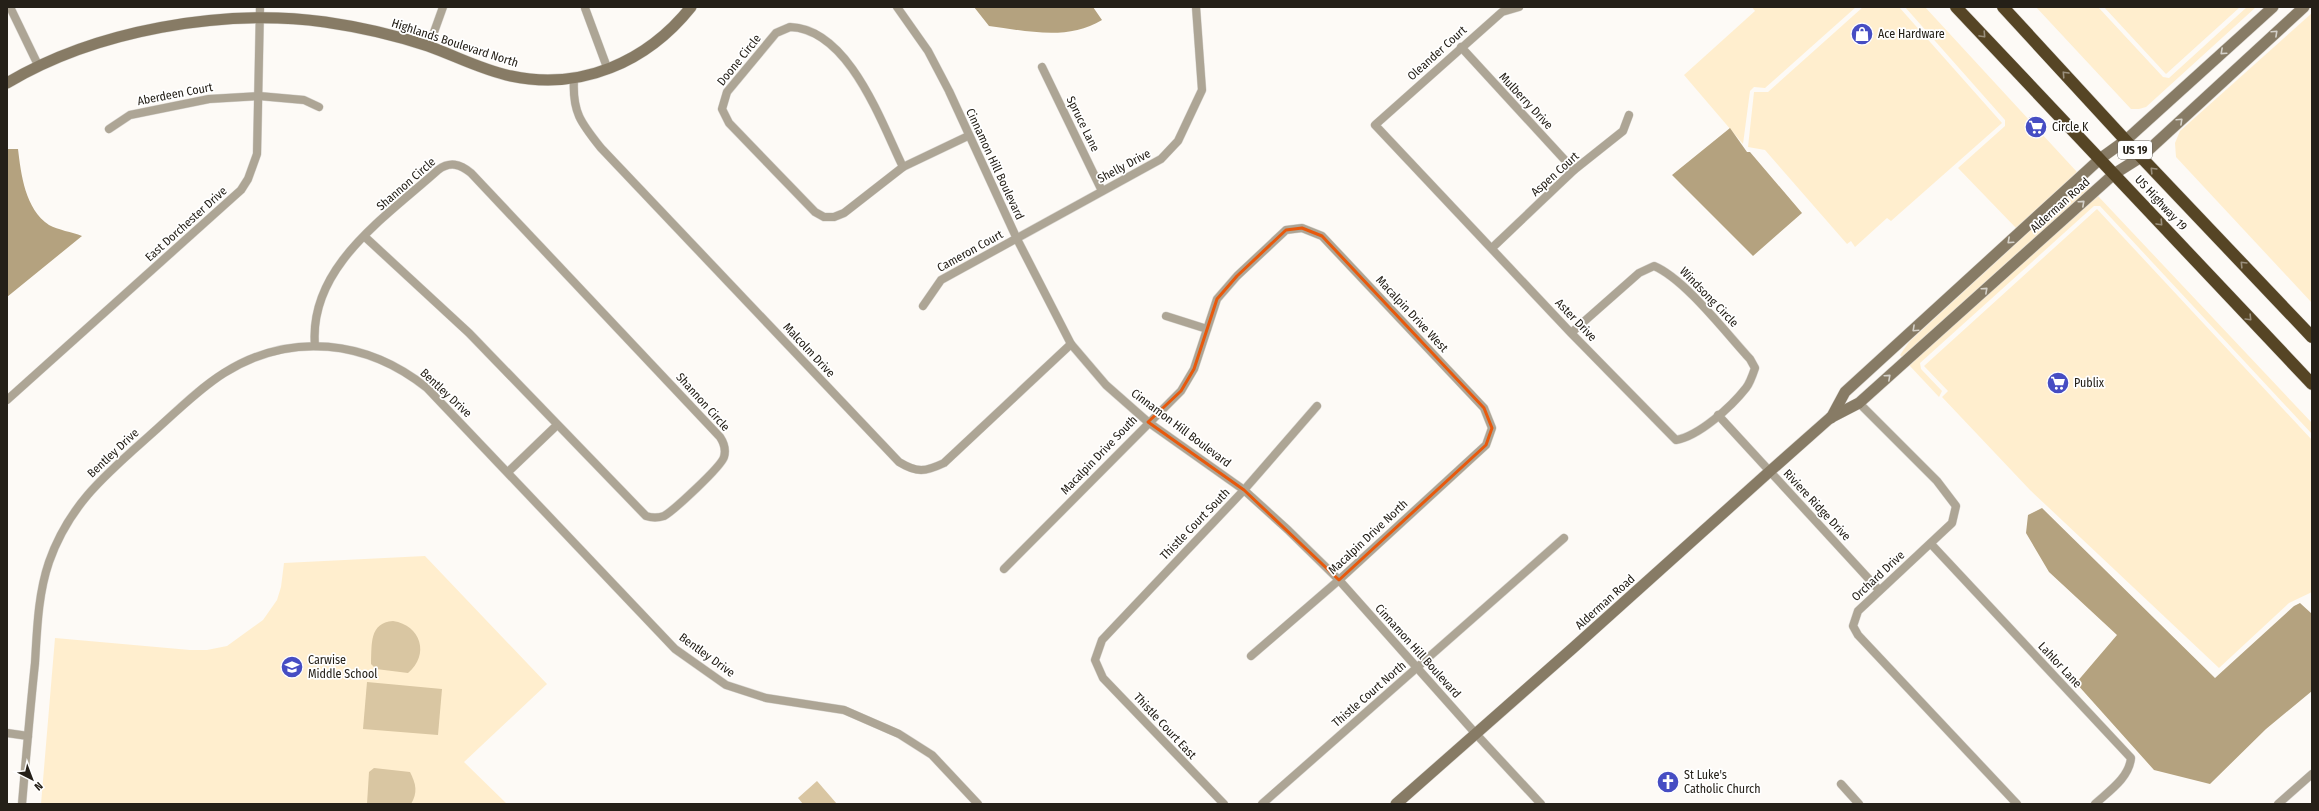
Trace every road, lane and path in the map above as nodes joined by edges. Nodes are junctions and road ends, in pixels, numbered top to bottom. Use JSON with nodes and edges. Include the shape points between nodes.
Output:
{"nodes":[{"id":1,"x":10,"y":7,"type":"edge"},
{"id":2,"x":260,"y":7,"type":"edge"},
{"id":3,"x":443,"y":7,"type":"edge"},
{"id":4,"x":692,"y":7,"type":"edge"},
{"id":5,"x":897,"y":7,"type":"edge"},
{"id":6,"x":1196,"y":7,"type":"edge"},
{"id":7,"x":1519,"y":7,"type":"edge"},
{"id":8,"x":1956,"y":7,"type":"edge"},
{"id":9,"x":2003,"y":7,"type":"edge"},
{"id":10,"x":2273,"y":7,"type":"edge"},
{"id":11,"x":2304,"y":7,"type":"edge"},
{"id":12,"x":585,"y":8,"type":"dead end"},
{"id":13,"x":259,"y":20,"type":"junction"},
{"id":14,"x":429,"y":46,"type":"junction"},
{"id":15,"x":1461,"y":47,"type":"junction"},
{"id":16,"x":39,"y":67,"type":"junction"},
{"id":17,"x":1042,"y":67,"type":"dead end"},
{"id":18,"x":608,"y":70,"type":"junction"},
{"id":19,"x":574,"y":79,"type":"junction"},
{"id":20,"x":7,"y":83,"type":"edge"},
{"id":21,"x":259,"y":96,"type":"junction"},
{"id":22,"x":320,"y":107,"type":"dead end"},
{"id":23,"x":1629,"y":115,"type":"dead end"},
{"id":24,"x":1375,"y":125,"type":"joint"},
{"id":25,"x":109,"y":129,"type":"dead end"},
{"id":26,"x":968,"y":136,"type":"junction"},
{"id":27,"x":2126,"y":140,"type":"junction"},
{"id":28,"x":2141,"y":157,"type":"junction"},
{"id":29,"x":2101,"y":158,"type":"junction"},
{"id":30,"x":903,"y":167,"type":"junction"},
{"id":31,"x":1574,"y":170,"type":"junction"},
{"id":32,"x":2114,"y":174,"type":"junction"},
{"id":33,"x":1102,"y":191,"type":"junction"},
{"id":34,"x":1302,"y":228,"type":"joint"},
{"id":35,"x":364,"y":236,"type":"junction"},
{"id":36,"x":1017,"y":239,"type":"junction"},
{"id":37,"x":1492,"y":248,"type":"junction"},
{"id":38,"x":923,"y":306,"type":"dead end"},
{"id":39,"x":1166,"y":316,"type":"dead end"},
{"id":40,"x":1207,"y":329,"type":"junction"},
{"id":41,"x":1571,"y":333,"type":"junction"},
{"id":42,"x":2312,"y":337,"type":"edge"},
{"id":43,"x":1071,"y":344,"type":"junction"},
{"id":44,"x":315,"y":346,"type":"junction"},
{"id":45,"x":2312,"y":384,"type":"edge"},
{"id":46,"x":7,"y":400,"type":"edge"},
{"id":47,"x":1859,"y":403,"type":"junction"},
{"id":48,"x":1317,"y":406,"type":"dead end"},
{"id":49,"x":1718,"y":416,"type":"junction"},
{"id":50,"x":1830,"y":418,"type":"junction"},
{"id":51,"x":1148,"y":422,"type":"junction"},
{"id":52,"x":557,"y":425,"type":"junction"},
{"id":53,"x":1492,"y":428,"type":"joint"},
{"id":54,"x":508,"y":472,"type":"junction"},
{"id":55,"x":1769,"y":472,"type":"junction"},
{"id":56,"x":1244,"y":490,"type":"junction"},
{"id":57,"x":1564,"y":538,"type":"dead end"},
{"id":58,"x":1931,"y":544,"type":"junction"},
{"id":59,"x":1004,"y":568,"type":"dead end"},
{"id":60,"x":1339,"y":580,"type":"junction"},
{"id":61,"x":1879,"y":590,"type":"junction"},
{"id":62,"x":1251,"y":656,"type":"dead end"},
{"id":63,"x":1095,"y":660,"type":"joint"},
{"id":64,"x":1417,"y":667,"type":"junction"},
{"id":65,"x":7,"y":733,"type":"edge"},
{"id":66,"x":1476,"y":734,"type":"junction"},
{"id":67,"x":28,"y":736,"type":"junction"},
{"id":68,"x":2312,"y":774,"type":"edge"},
{"id":69,"x":1841,"y":784,"type":"dead end"},
{"id":70,"x":22,"y":804,"type":"edge"},
{"id":71,"x":978,"y":804,"type":"edge"},
{"id":72,"x":1224,"y":804,"type":"edge"},
{"id":73,"x":1262,"y":804,"type":"edge"},
{"id":74,"x":1396,"y":804,"type":"edge"},
{"id":75,"x":1541,"y":804,"type":"edge"},
{"id":76,"x":1859,"y":804,"type":"edge"},
{"id":77,"x":2017,"y":804,"type":"edge"},
{"id":78,"x":2095,"y":804,"type":"edge"},
{"id":79,"x":2278,"y":804,"type":"edge"}],
"edges":[{"from":1,"to":16,"type":"street"},
{"from":2,"to":13,"type":"street","name":"East Dorchester Drive"},
{"from":3,"to":14,"type":"street"},
{"from":4,"to":18,"type":"street","name":"Highlands Boulevard North","via":[[651,46],[632,59]]},
{"from":5,"to":26,"type":"street","name":"Cinnamon Hill Boulevard","via":[[928,51]]},
{"from":6,"to":33,"type":"street","name":"Shelly Drive","via":[[1202,90],[1186,126],[1178,141],[1161,160]]},
{"from":7,"to":15,"type":"street","name":"Oleander Court","via":[[1502,12]]},
{"from":8,"to":29,"type":"highway","name":"US Highway 19","number":"US 19","one_way":true},
{"from":27,"to":9,"type":"highway","name":"US Highway 19","number":"US 19","one_way":true},
{"from":10,"to":27,"type":"street","name":"Alderman Road","one_way":true},
{"from":28,"to":11,"type":"street","name":"Alderman Road","one_way":true},
{"from":12,"to":18,"type":"street"},
{"from":13,"to":14,"type":"street","name":"Highlands Boulevard North","via":[[289,18],[325,22],[362,28]]},
{"from":13,"to":16,"type":"street","name":"Highlands Boulevard North","via":[[218,20],[137,33]]},
{"from":13,"to":21,"type":"street","name":"East Dorchester Drive"},
{"from":14,"to":19,"type":"street","name":"Highlands Boulevard North","via":[[509,76],[551,80]]},
{"from":15,"to":24,"type":"street","name":"Oleander Court"},
{"from":15,"to":31,"type":"street","name":"Mulberry Drive"},
{"from":16,"to":20,"type":"street","name":"Highlands Boulevard North"},
{"from":17,"to":33,"type":"street","name":"Spruce Lane"},
{"from":18,"to":19,"type":"street","name":"Highlands Boulevard North"},
{"from":19,"to":43,"type":"street","name":"Malcolm Drive","via":[[573,99],[582,125],[600,148],[899,462],[913,470],[931,470],[944,463]]},
{"from":21,"to":22,"type":"street","name":"Aberdeen Court","via":[[304,100]]},
{"from":21,"to":25,"type":"street","name":"Aberdeen Court","via":[[188,102],[130,115]]},
{"from":21,"to":46,"type":"street","name":"East Dorchester Drive","via":[[257,154],[241,190]]},
{"from":23,"to":31,"type":"street","name":"Aspen Court","via":[[1623,131]]},
{"from":24,"to":37,"type":"street","name":"Aster Drive"},
{"from":26,"to":30,"type":"street","name":"Doone Circle"},
{"from":26,"to":36,"type":"street","name":"Cinnamon Hill Boulevard"},
{"from":27,"to":28,"type":"highway","name":"US Highway 19","number":"US 19"},
{"from":27,"to":29,"type":"street","name":"Alderman Road"},
{"from":28,"to":32,"type":"street","name":"Alderman Road"},
{"from":42,"to":28,"type":"highway","name":"US Highway 19","number":"US 19","one_way":true},
{"from":29,"to":32,"type":"highway","name":"US Highway 19","number":"US 19"},
{"from":29,"to":50,"type":"street","name":"Alderman Road","one_way":true,"via":[[1845,392]]},
{"from":30,"to":30,"type":"street","name":"Doone Circle","via":[[844,213],[834,218],[824,217],[807,205],[729,123],[722,109],[727,92],[776,33],[790,27],[802,28],[822,36],[858,74]]},
{"from":31,"to":37,"type":"street","name":"Aspen Court"},
{"from":32,"to":45,"type":"highway","name":"US Highway 19","number":"US 19","one_way":true},
{"from":47,"to":32,"type":"street","name":"Alderman Road","one_way":true},
{"from":33,"to":36,"type":"street","name":"Shelly Drive"},
{"from":34,"to":40,"type":"street","name":"Macalpin Drive South","via":[[1286,230],[1237,276],[1217,299]]},
{"from":34,"to":53,"type":"street","name":"Macalpin Drive West","via":[[1322,236],[1484,408]]},
{"from":35,"to":44,"type":"street","name":"Shannon Circle","via":[[345,256],[327,284],[316,314]]},
{"from":35,"to":52,"type":"street","name":"Shannon Circle","via":[[469,333]]},
{"from":35,"to":52,"type":"street","name":"Shannon Circle","via":[[438,170],[451,164],[461,165],[720,437],[724,446],[724,458],[717,468],[668,513],[650,517],[638,510]]},
{"from":36,"to":38,"type":"street","name":"Cameron Court","via":[[940,280]]},
{"from":36,"to":43,"type":"street","name":"Cinnamon Hill Boulevard"},
{"from":37,"to":41,"type":"street","name":"Aster Drive"},
{"from":39,"to":40,"type":"street"},
{"from":40,"to":51,"type":"street","name":"Macalpin Drive South","via":[[1194,369],[1181,391]]},
{"from":41,"to":49,"type":"street","name":"Aster Drive","via":[[1676,440],[1694,434]]},
{"from":41,"to":49,"type":"street","name":"Windsong Circle","via":[[1639,273],[1654,266],[1667,271],[1750,359],[1755,368],[1747,388]]},
{"from":43,"to":51,"type":"street","name":"Cinnamon Hill Boulevard","via":[[1106,385]]},
{"from":44,"to":54,"type":"street","name":"Bentley Drive","via":[[360,352],[407,373],[437,397]]},
{"from":44,"to":67,"type":"street","name":"Bentley Drive","via":[[265,354],[242,363],[218,377],[99,480],[82,501],[61,532],[49,564],[39,608]]},
{"from":47,"to":50,"type":"street","name":"Alderman Road"},
{"from":47,"to":58,"type":"street","name":"Orchard Drive","via":[[1937,481],[1956,506],[1952,523]]},
{"from":48,"to":56,"type":"street","name":"Thistle Court South"},
{"from":49,"to":55,"type":"street"},
{"from":50,"to":55,"type":"street","name":"Alderman Road"},
{"from":51,"to":56,"type":"street","name":"Cinnamon Hill Boulevard"},
{"from":51,"to":59,"type":"street","name":"Macalpin Drive South"},
{"from":52,"to":54,"type":"street"},
{"from":53,"to":60,"type":"street","name":"Macalpin Drive North","via":[[1486,445]]},
{"from":54,"to":71,"type":"street","name":"Bentley Drive","via":[[684,656],[726,685],[766,698],[844,710],[899,734],[932,755]]},
{"from":55,"to":61,"type":"street","name":"Riviere Ridge Drive"},
{"from":55,"to":66,"type":"street","name":"Alderman Road"},
{"from":56,"to":60,"type":"street","name":"Cinnamon Hill Boulevard"},
{"from":56,"to":63,"type":"street","name":"Thistle Court South","via":[[1102,640]]},
{"from":57,"to":64,"type":"street","name":"Thistle Court North"},
{"from":58,"to":61,"type":"street","name":"Orchard Drive"},
{"from":58,"to":78,"type":"street","name":"Lahlor Lane","via":[[2131,758],[2130,766],[2123,777]]},
{"from":60,"to":62,"type":"street","name":"Macalpin Drive North"},
{"from":60,"to":64,"type":"street","name":"Cinnamon Hill Boulevard"},
{"from":61,"to":77,"type":"street","name":"Orchard Drive","via":[[1858,611],[1853,626],[1858,635]]},
{"from":63,"to":72,"type":"street","name":"Thistle Court East","via":[[1103,678]]},
{"from":64,"to":66,"type":"street","name":"Cinnamon Hill Boulevard"},
{"from":64,"to":73,"type":"street","name":"Thistle Court North"},
{"from":65,"to":67,"type":"street"},
{"from":66,"to":74,"type":"street","name":"Alderman Road"},
{"from":66,"to":75,"type":"street","name":"Cinnamon Hill Boulevard"},
{"from":67,"to":70,"type":"street","name":"Bentley Drive"},
{"from":68,"to":79,"type":"street"},
{"from":69,"to":76,"type":"street"}]}
